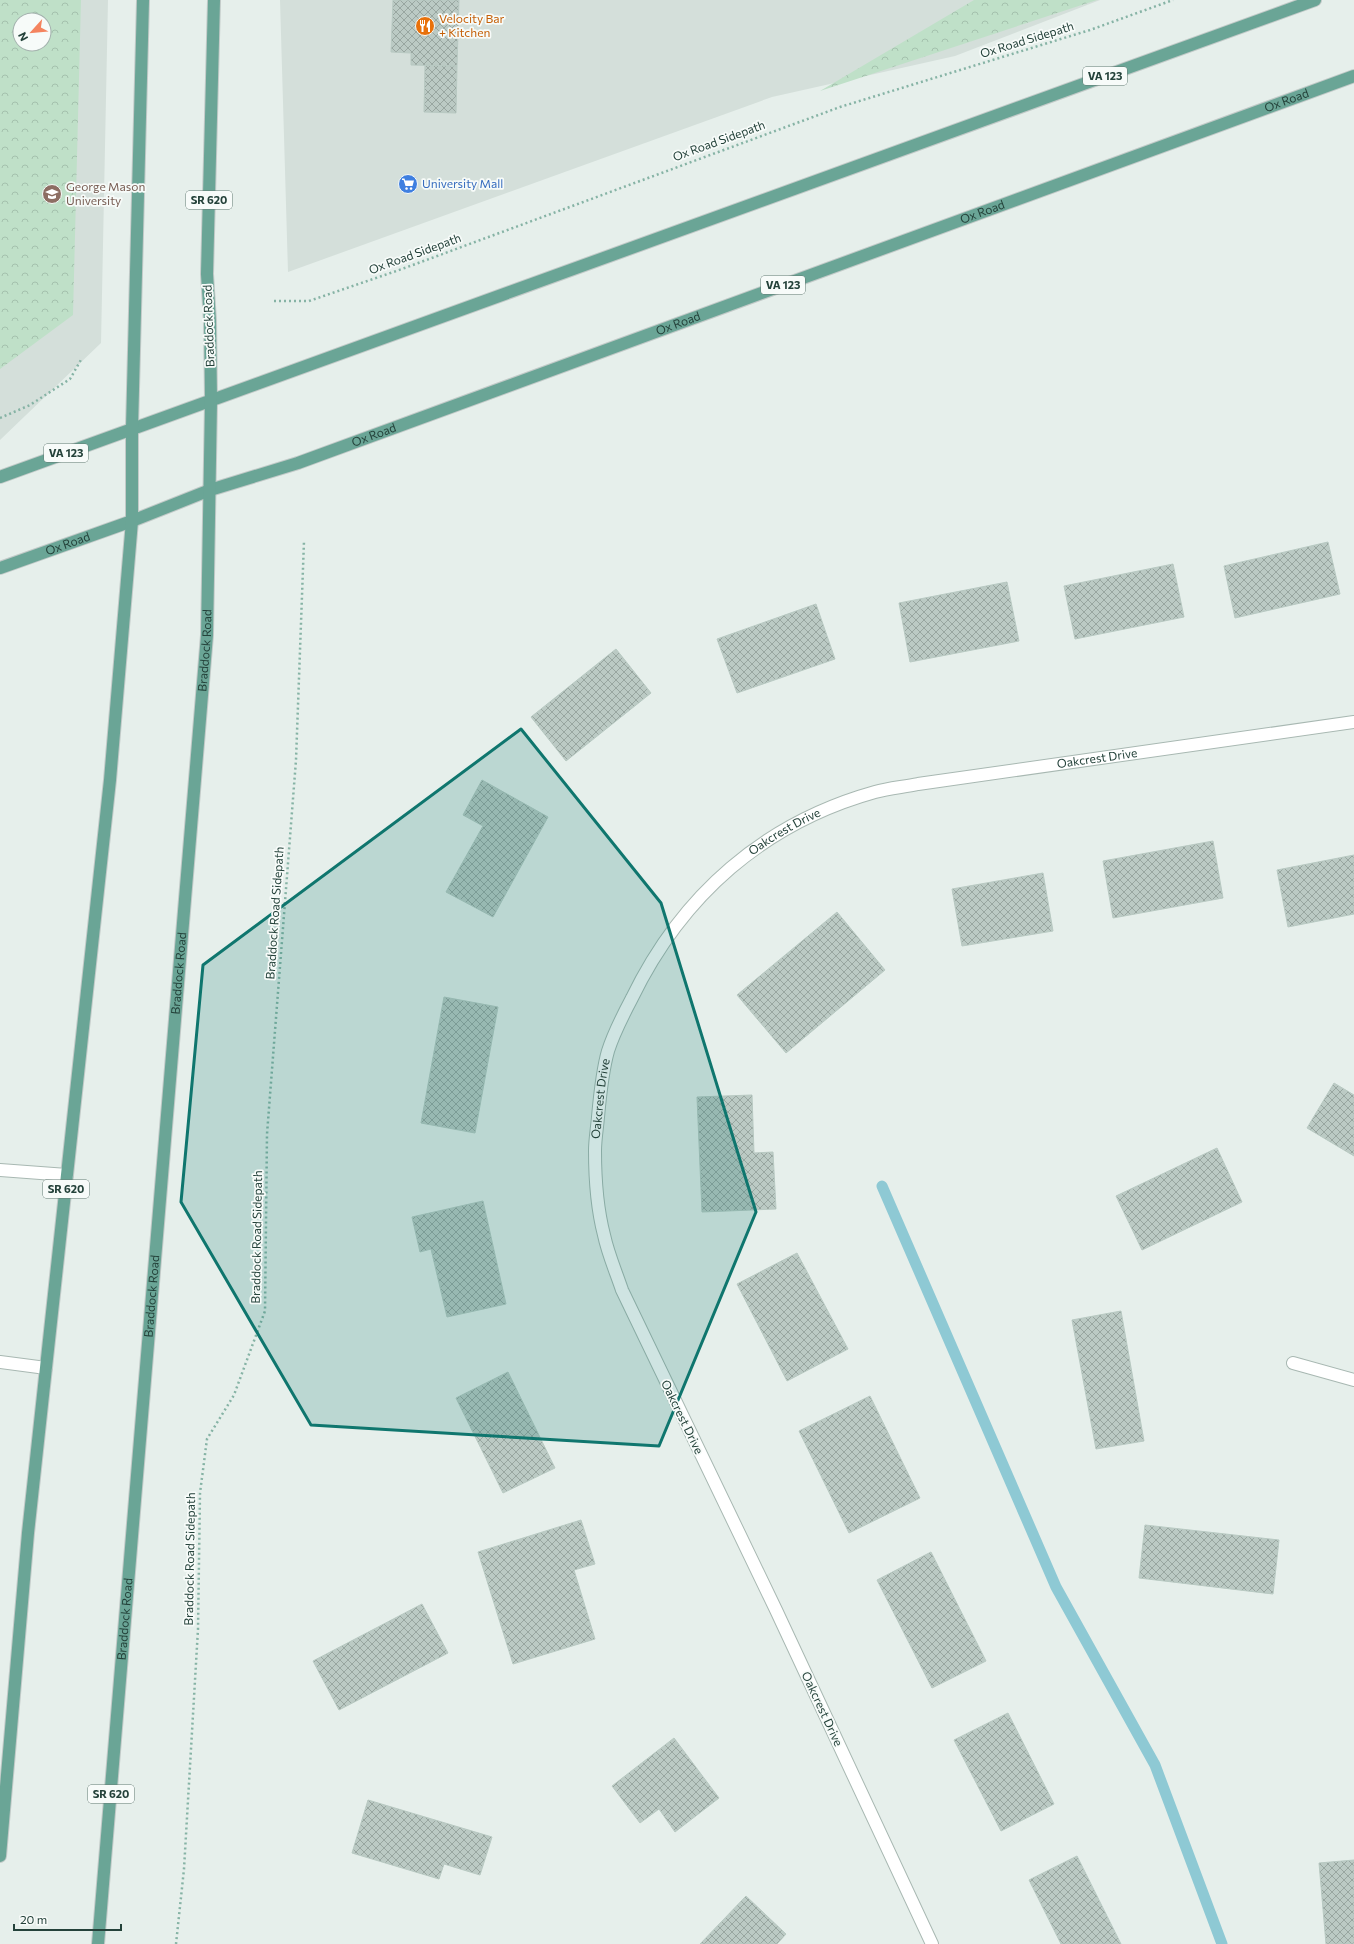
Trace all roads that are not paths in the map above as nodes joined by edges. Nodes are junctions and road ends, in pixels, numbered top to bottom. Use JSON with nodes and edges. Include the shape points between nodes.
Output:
{"nodes":[{"id":1,"x":143,"y":0,"type":"edge"},
{"id":2,"x":214,"y":0,"type":"edge"},
{"id":3,"x":1315,"y":0,"type":"edge"},
{"id":4,"x":1354,"y":76,"type":"edge"},
{"id":5,"x":211,"y":401,"type":"junction"},
{"id":6,"x":132,"y":428,"type":"junction"},
{"id":7,"x":0,"y":477,"type":"edge"},
{"id":8,"x":210,"y":490,"type":"junction"},
{"id":9,"x":132,"y":521,"type":"junction"},
{"id":10,"x":0,"y":568,"type":"edge"},
{"id":11,"x":1354,"y":722,"type":"edge"},
{"id":12,"x":0,"y":1170,"type":"edge"},
{"id":13,"x":67,"y":1175,"type":"junction"},
{"id":14,"x":0,"y":1362,"type":"edge"},
{"id":15,"x":1293,"y":1363,"type":"dead end"},
{"id":16,"x":46,"y":1368,"type":"junction"},
{"id":17,"x":1354,"y":1380,"type":"edge"},
{"id":18,"x":0,"y":1856,"type":"edge"},
{"id":19,"x":98,"y":1944,"type":"edge"},
{"id":20,"x":932,"y":1944,"type":"edge"}],
"edges":[{"from":1,"to":6,"type":"main road","number":"SR 620"},
{"from":2,"to":5,"type":"main road","name":"Braddock Road","number":"SR 620","via":[[207,274]]},
{"from":3,"to":5,"type":"main road","number":"VA 123"},
{"from":4,"to":8,"type":"main road","name":"Ox Road","number":"VA 123","via":[[298,463]]},
{"from":5,"to":6,"type":"main road","number":"VA 123"},
{"from":5,"to":8,"type":"main road","name":"Braddock Road","number":"SR 620"},
{"from":6,"to":7,"type":"main road","number":"VA 123"},
{"from":6,"to":9,"type":"main road","number":"SR 620"},
{"from":8,"to":9,"type":"main road","name":"Ox Road","number":"VA 123"},
{"from":8,"to":19,"type":"main road","name":"Braddock Road","number":"SR 620","via":[[207,635]]},
{"from":9,"to":10,"type":"main road","name":"Ox Road","number":"VA 123"},
{"from":9,"to":13,"type":"main road","number":"SR 620","via":[[110,780]]},
{"from":11,"to":20,"type":"street","name":"Oakcrest Drive","via":[[918,784],[875,792],[823,811],[778,834],[743,857],[699,897],[671,931],[644,973],[608,1051],[601,1083],[595,1149],[596,1186],[604,1235],[622,1290]]},
{"from":12,"to":13,"type":"street"},
{"from":13,"to":16,"type":"main road","number":"SR 620"},
{"from":14,"to":16,"type":"street"},
{"from":15,"to":17,"type":"street"},
{"from":16,"to":18,"type":"main road","number":"SR 620","via":[[28,1533]]}]}
